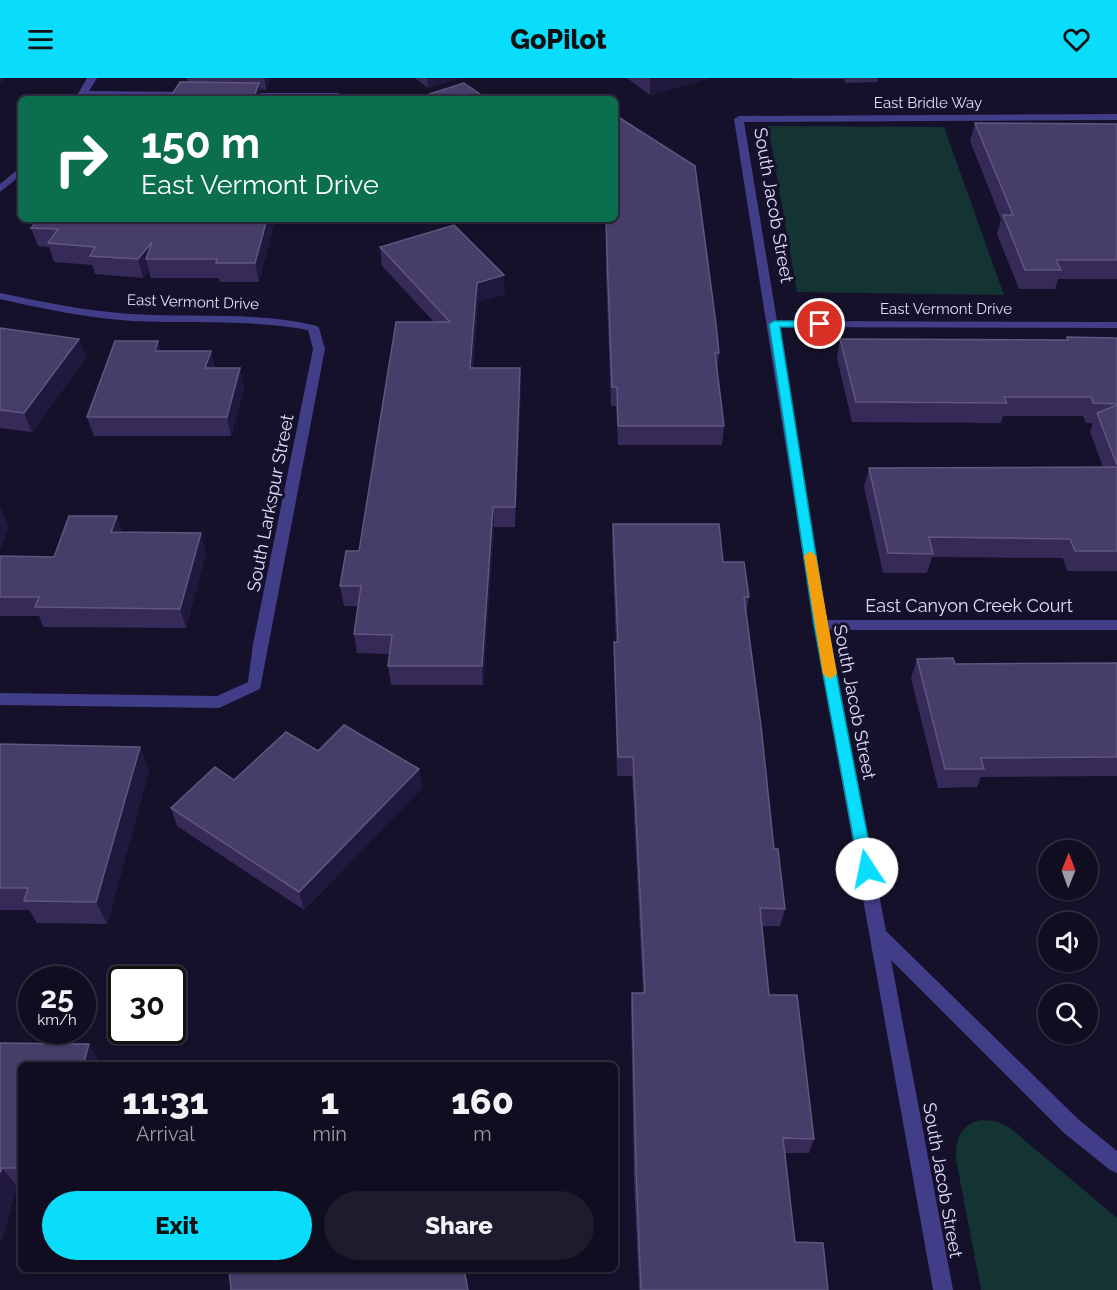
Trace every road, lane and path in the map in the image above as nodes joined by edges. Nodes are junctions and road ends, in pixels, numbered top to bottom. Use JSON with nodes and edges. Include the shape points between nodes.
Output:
{"nodes":[{"id":1,"x":92,"y":78,"type":"edge"},
{"id":2,"x":199,"y":95,"type":"edge"},
{"id":3,"x":234,"y":95,"type":"edge"},
{"id":4,"x":83,"y":96,"type":"edge"},
{"id":5,"x":140,"y":96,"type":"edge"},
{"id":6,"x":338,"y":96,"type":"dead end"},
{"id":7,"x":1117,"y":117,"type":"edge"},
{"id":8,"x":739,"y":119,"type":"joint"},
{"id":9,"x":18,"y":173,"type":"edge"},
{"id":10,"x":0,"y":189,"type":"edge"},
{"id":11,"x":0,"y":296,"type":"edge"},
{"id":12,"x":774,"y":324,"type":"junction"},
{"id":13,"x":1117,"y":325,"type":"edge"},
{"id":14,"x":313,"y":328,"type":"joint"},
{"id":15,"x":820,"y":625,"type":"junction"},
{"id":16,"x":1117,"y":625,"type":"edge"},
{"id":17,"x":0,"y":699,"type":"edge"},
{"id":18,"x":879,"y":936,"type":"junction"},
{"id":19,"x":1117,"y":1163,"type":"edge"},
{"id":20,"x":943,"y":1290,"type":"edge"}],
"edges":[{"from":1,"to":4,"type":"street"},
{"from":2,"to":5,"type":"street"},
{"from":3,"to":6,"type":"street"},
{"from":7,"to":8,"type":"street","name":"East Bridle Way"},
{"from":8,"to":12,"type":"street","name":"South Jacob Street"},
{"from":9,"to":10,"type":"street"},
{"from":11,"to":14,"type":"street","name":"East Vermont Drive","via":[[147,318],[280,320]]},
{"from":12,"to":13,"type":"street","name":"East Vermont Drive"},
{"from":12,"to":15,"type":"street","name":"South Jacob Street"},
{"from":14,"to":17,"type":"street","name":"South Larkspur Street","via":[[319,349],[255,685],[219,702]]},
{"from":15,"to":16,"type":"street","name":"East Canyon Creek Court"},
{"from":15,"to":18,"type":"street","name":"South Jacob Street"},
{"from":18,"to":19,"type":"street","via":[[1071,1126]]},
{"from":18,"to":20,"type":"street","name":"South Jacob Street"}]}
